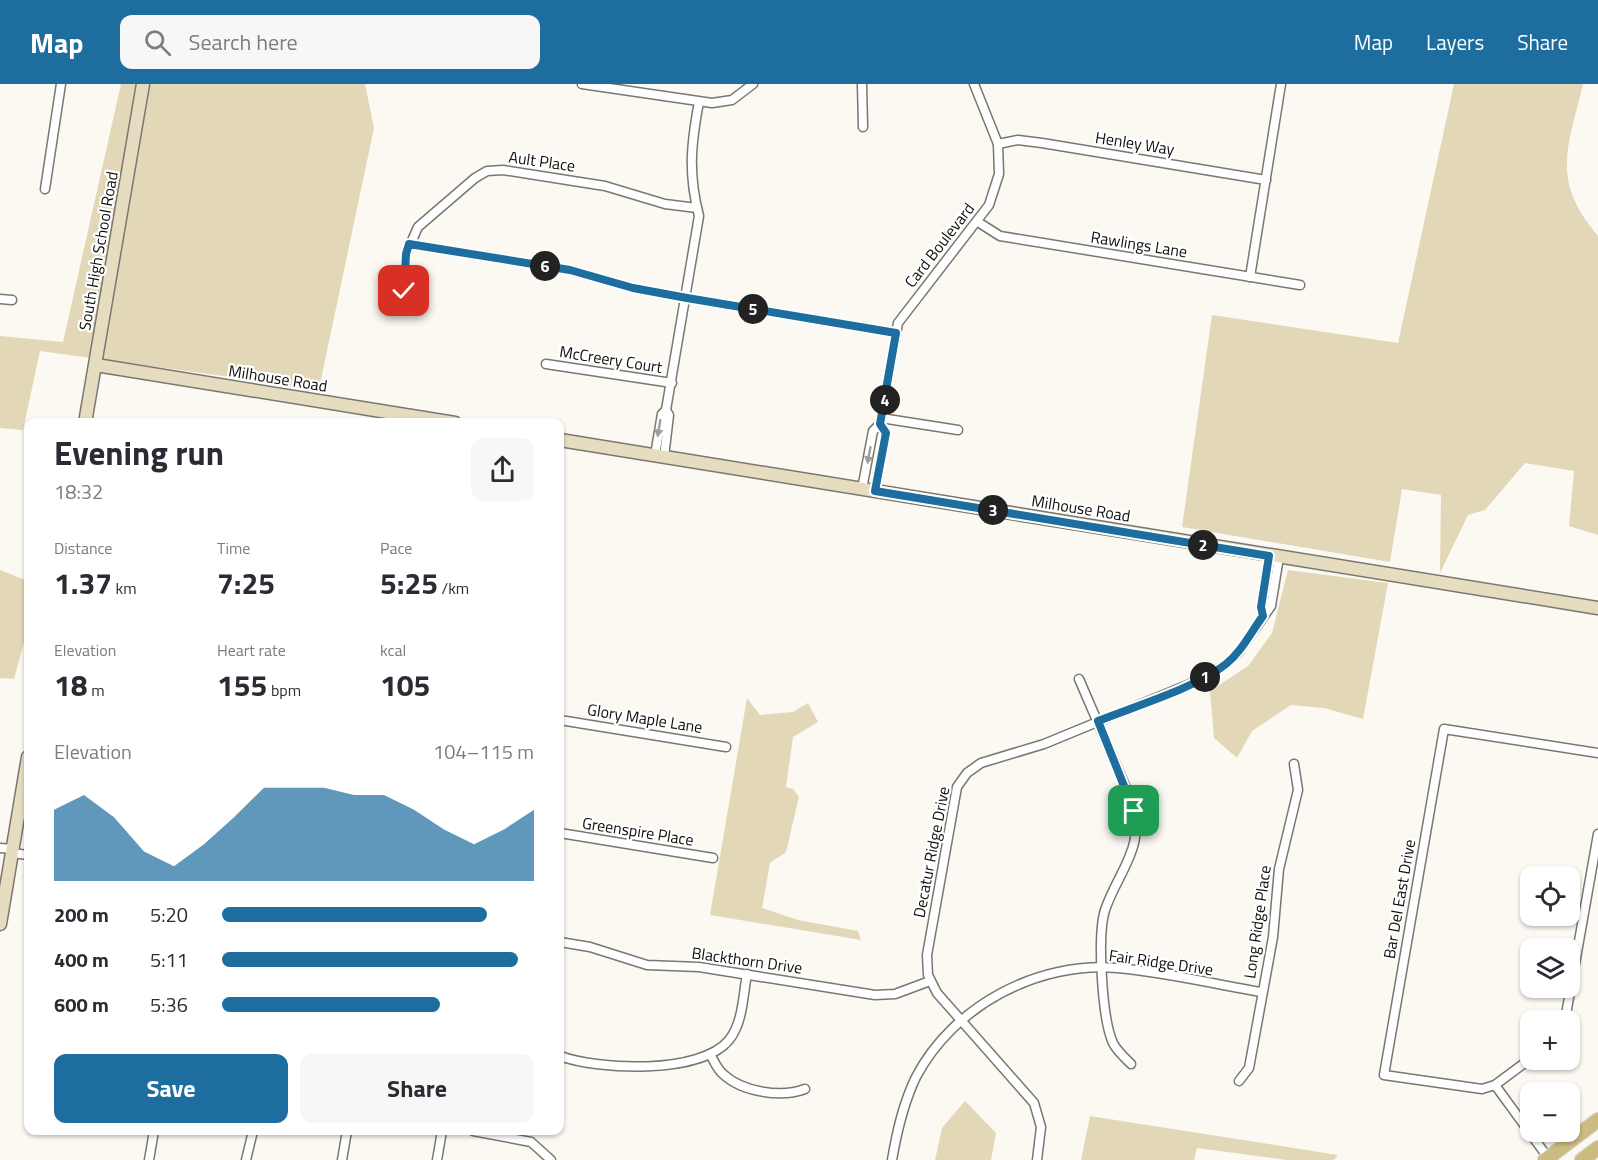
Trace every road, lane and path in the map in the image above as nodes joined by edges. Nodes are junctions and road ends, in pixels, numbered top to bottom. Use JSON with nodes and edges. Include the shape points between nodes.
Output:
{"nodes":[{"id":1,"x":61,"y":84,"type":"edge"},
{"id":2,"x":143,"y":84,"type":"edge"},
{"id":3,"x":582,"y":84,"type":"edge"},
{"id":4,"x":753,"y":84,"type":"edge"},
{"id":5,"x":862,"y":84,"type":"edge"},
{"id":6,"x":974,"y":84,"type":"edge"},
{"id":7,"x":1281,"y":84,"type":"edge"},
{"id":8,"x":621,"y":87,"type":"edge"},
{"id":9,"x":699,"y":102,"type":"junction"},
{"id":10,"x":863,"y":127,"type":"dead end"},
{"id":11,"x":998,"y":144,"type":"junction"},
{"id":12,"x":1266,"y":180,"type":"junction"},
{"id":13,"x":45,"y":189,"type":"dead end"},
{"id":14,"x":697,"y":208,"type":"junction"},
{"id":15,"x":978,"y":222,"type":"junction"},
{"id":16,"x":409,"y":244,"type":"junction"},
{"id":17,"x":1250,"y":277,"type":"junction"},
{"id":18,"x":1300,"y":285,"type":"dead end"},
{"id":19,"x":404,"y":291,"type":"dead end"},
{"id":20,"x":687,"y":298,"type":"junction"},
{"id":21,"x":0,"y":299,"type":"edge"},
{"id":22,"x":12,"y":300,"type":"dead end"},
{"id":23,"x":896,"y":333,"type":"junction"},
{"id":24,"x":546,"y":364,"type":"dead end"},
{"id":25,"x":96,"y":365,"type":"junction"},
{"id":26,"x":672,"y":383,"type":"junction"},
{"id":27,"x":86,"y":418,"type":"edge"},
{"id":28,"x":424,"y":418,"type":"edge"},
{"id":29,"x":881,"y":421,"type":"junction"},
{"id":30,"x":957,"y":430,"type":"dead end"},
{"id":31,"x":564,"y":441,"type":"edge"},
{"id":32,"x":659,"y":456,"type":"junction"},
{"id":33,"x":862,"y":489,"type":"junction"},
{"id":34,"x":875,"y":491,"type":"junction"},
{"id":35,"x":1274,"y":556,"type":"junction"},
{"id":36,"x":1598,"y":608,"type":"edge"},
{"id":37,"x":1079,"y":678,"type":"dead end"},
{"id":38,"x":564,"y":721,"type":"edge"},
{"id":39,"x":1098,"y":721,"type":"junction"},
{"id":40,"x":726,"y":747,"type":"dead end"},
{"id":41,"x":1598,"y":753,"type":"edge"},
{"id":42,"x":1294,"y":764,"type":"dead end"},
{"id":43,"x":24,"y":776,"type":"edge"},
{"id":44,"x":564,"y":834,"type":"edge"},
{"id":45,"x":1598,"y":834,"type":"edge"},
{"id":46,"x":8,"y":850,"type":"edge"},
{"id":47,"x":24,"y":854,"type":"edge"},
{"id":48,"x":712,"y":858,"type":"dead end"},
{"id":49,"x":0,"y":924,"type":"edge"},
{"id":50,"x":564,"y":943,"type":"edge"},
{"id":51,"x":1102,"y":968,"type":"junction"},
{"id":52,"x":747,"y":974,"type":"junction"},
{"id":53,"x":930,"y":981,"type":"junction"},
{"id":54,"x":1261,"y":992,"type":"junction"},
{"id":55,"x":1567,"y":1010,"type":"edge"},
{"id":56,"x":961,"y":1021,"type":"junction"},
{"id":57,"x":710,"y":1054,"type":"junction"},
{"id":58,"x":564,"y":1057,"type":"edge"},
{"id":59,"x":1131,"y":1064,"type":"dead end"},
{"id":60,"x":1520,"y":1066,"type":"edge"},
{"id":61,"x":1239,"y":1081,"type":"dead end"},
{"id":62,"x":1495,"y":1085,"type":"junction"},
{"id":63,"x":805,"y":1089,"type":"dead end"},
{"id":64,"x":1598,"y":1120,"type":"edge"},
{"id":65,"x":153,"y":1135,"type":"edge"},
{"id":66,"x":252,"y":1135,"type":"edge"},
{"id":67,"x":345,"y":1135,"type":"edge"},
{"id":68,"x":441,"y":1135,"type":"edge"},
{"id":69,"x":494,"y":1135,"type":"edge"},
{"id":70,"x":1598,"y":1148,"type":"edge"},
{"id":71,"x":1547,"y":1159,"type":"edge"},
{"id":72,"x":149,"y":1160,"type":"edge"},
{"id":73,"x":246,"y":1160,"type":"edge"},
{"id":74,"x":342,"y":1160,"type":"edge"},
{"id":75,"x":437,"y":1160,"type":"edge"},
{"id":76,"x":551,"y":1160,"type":"edge"},
{"id":77,"x":892,"y":1160,"type":"edge"},
{"id":78,"x":1036,"y":1160,"type":"edge"},
{"id":79,"x":1582,"y":1160,"type":"edge"}],
"edges":[{"from":1,"to":13,"type":"street"},
{"from":2,"to":25,"type":"street","name":"South High School Road"},
{"from":3,"to":8,"type":"street"},
{"from":4,"to":9,"type":"street","via":[[732,100]]},
{"from":5,"to":10,"type":"street"},
{"from":6,"to":11,"type":"street","name":"Card Boulevard"},
{"from":7,"to":12,"type":"street"},
{"from":8,"to":9,"type":"street"},
{"from":9,"to":14,"type":"street","via":[[690,147]]},
{"from":11,"to":12,"type":"street","name":"Henley Way","via":[[1018,140],[1042,143]]},
{"from":11,"to":15,"type":"street","name":"Card Boulevard","via":[[999,174],[989,205]]},
{"from":12,"to":17,"type":"street"},
{"from":14,"to":16,"type":"street","name":"Ault Place","via":[[665,204],[605,186],[503,170],[487,171],[440,206],[418,227]]},
{"from":14,"to":20,"type":"street"},
{"from":15,"to":17,"type":"street","name":"Rawlings Lane","via":[[1000,236]]},
{"from":15,"to":23,"type":"street","name":"Card Boulevard","via":[[910,306]]},
{"from":16,"to":19,"type":"street"},
{"from":16,"to":20,"type":"street","via":[[570,270]]},
{"from":17,"to":18,"type":"street","name":"Rawlings Lane"},
{"from":20,"to":23,"type":"street"},
{"from":20,"to":26,"type":"street"},
{"from":21,"to":22,"type":"street"},
{"from":23,"to":29,"type":"street","name":"Card Boulevard"},
{"from":24,"to":26,"type":"street","name":"McCreery Court"},
{"from":25,"to":27,"type":"street","name":"South High School Road"},
{"from":25,"to":28,"type":"street","name":"Milhouse Road"},
{"from":26,"to":32,"type":"street","via":[[662,414]]},
{"from":29,"to":30,"type":"street"},
{"from":29,"to":33,"type":"street","name":"Card Boulevard","one_way":true,"via":[[873,431]]},
{"from":29,"to":34,"type":"street","name":"Card Boulevard","via":[[886,433]]},
{"from":31,"to":32,"type":"street","name":"Milhouse Road"},
{"from":32,"to":33,"type":"street","name":"Milhouse Road"},
{"from":33,"to":34,"type":"street","name":"Milhouse Road"},
{"from":34,"to":35,"type":"street","name":"Milhouse Road"},
{"from":35,"to":36,"type":"street","name":"Milhouse Road"},
{"from":35,"to":39,"type":"street","name":"Decatur Ridge Drive","via":[[1261,607],[1263,616],[1238,652],[1212,673]]},
{"from":37,"to":39,"type":"street"},
{"from":38,"to":40,"type":"street","name":"Glory Maple Lane"},
{"from":39,"to":51,"type":"street","via":[[1130,797],[1136,827],[1130,861],[1105,912]]},
{"from":39,"to":53,"type":"street","name":"Decatur Ridge Drive","via":[[1025,751],[982,762],[961,781],[954,798],[927,955]]},
{"from":41,"to":62,"type":"street","name":"Bar Del East Drive","via":[[1444,729],[1384,1075],[1474,1089]]},
{"from":42,"to":54,"type":"street","name":"Long Ridge Place","via":[[1298,790],[1279,869],[1273,937]]},
{"from":43,"to":46,"type":"street"},
{"from":44,"to":48,"type":"street","name":"Greenspire Place"},
{"from":45,"to":55,"type":"street"},
{"from":46,"to":47,"type":"street"},
{"from":46,"to":49,"type":"street"},
{"from":50,"to":52,"type":"street","name":"Blackthorn Drive","via":[[647,965],[692,966]]},
{"from":51,"to":54,"type":"street","name":"Fair Ridge Drive"},
{"from":51,"to":56,"type":"street","name":"Fair Ridge Drive","via":[[1031,979],[996,996]]},
{"from":51,"to":59,"type":"street","via":[[1113,1043]]},
{"from":52,"to":53,"type":"street","name":"Blackthorn Drive","via":[[882,995],[908,991]]},
{"from":52,"to":57,"type":"street","via":[[736,1029],[727,1043]]},
{"from":53,"to":56,"type":"street"},
{"from":54,"to":61,"type":"street","name":"Long Ridge Place","via":[[1249,1068]]},
{"from":56,"to":77,"type":"street","name":"Fair Ridge Drive","via":[[936,1048],[913,1085],[899,1122]]},
{"from":56,"to":78,"type":"street","via":[[1037,1108],[1041,1130]]},
{"from":57,"to":58,"type":"street","via":[[679,1062],[633,1066]]},
{"from":57,"to":63,"type":"street","via":[[721,1073],[738,1085],[789,1095]]},
{"from":60,"to":62,"type":"street"},
{"from":62,"to":71,"type":"street"},
{"from":64,"to":71,"type":"main road"},
{"from":65,"to":72,"type":"street"},
{"from":66,"to":73,"type":"street"},
{"from":67,"to":74,"type":"street"},
{"from":68,"to":75,"type":"street"},
{"from":69,"to":76,"type":"street","via":[[531,1142]]},
{"from":70,"to":79,"type":"main road"}]}
